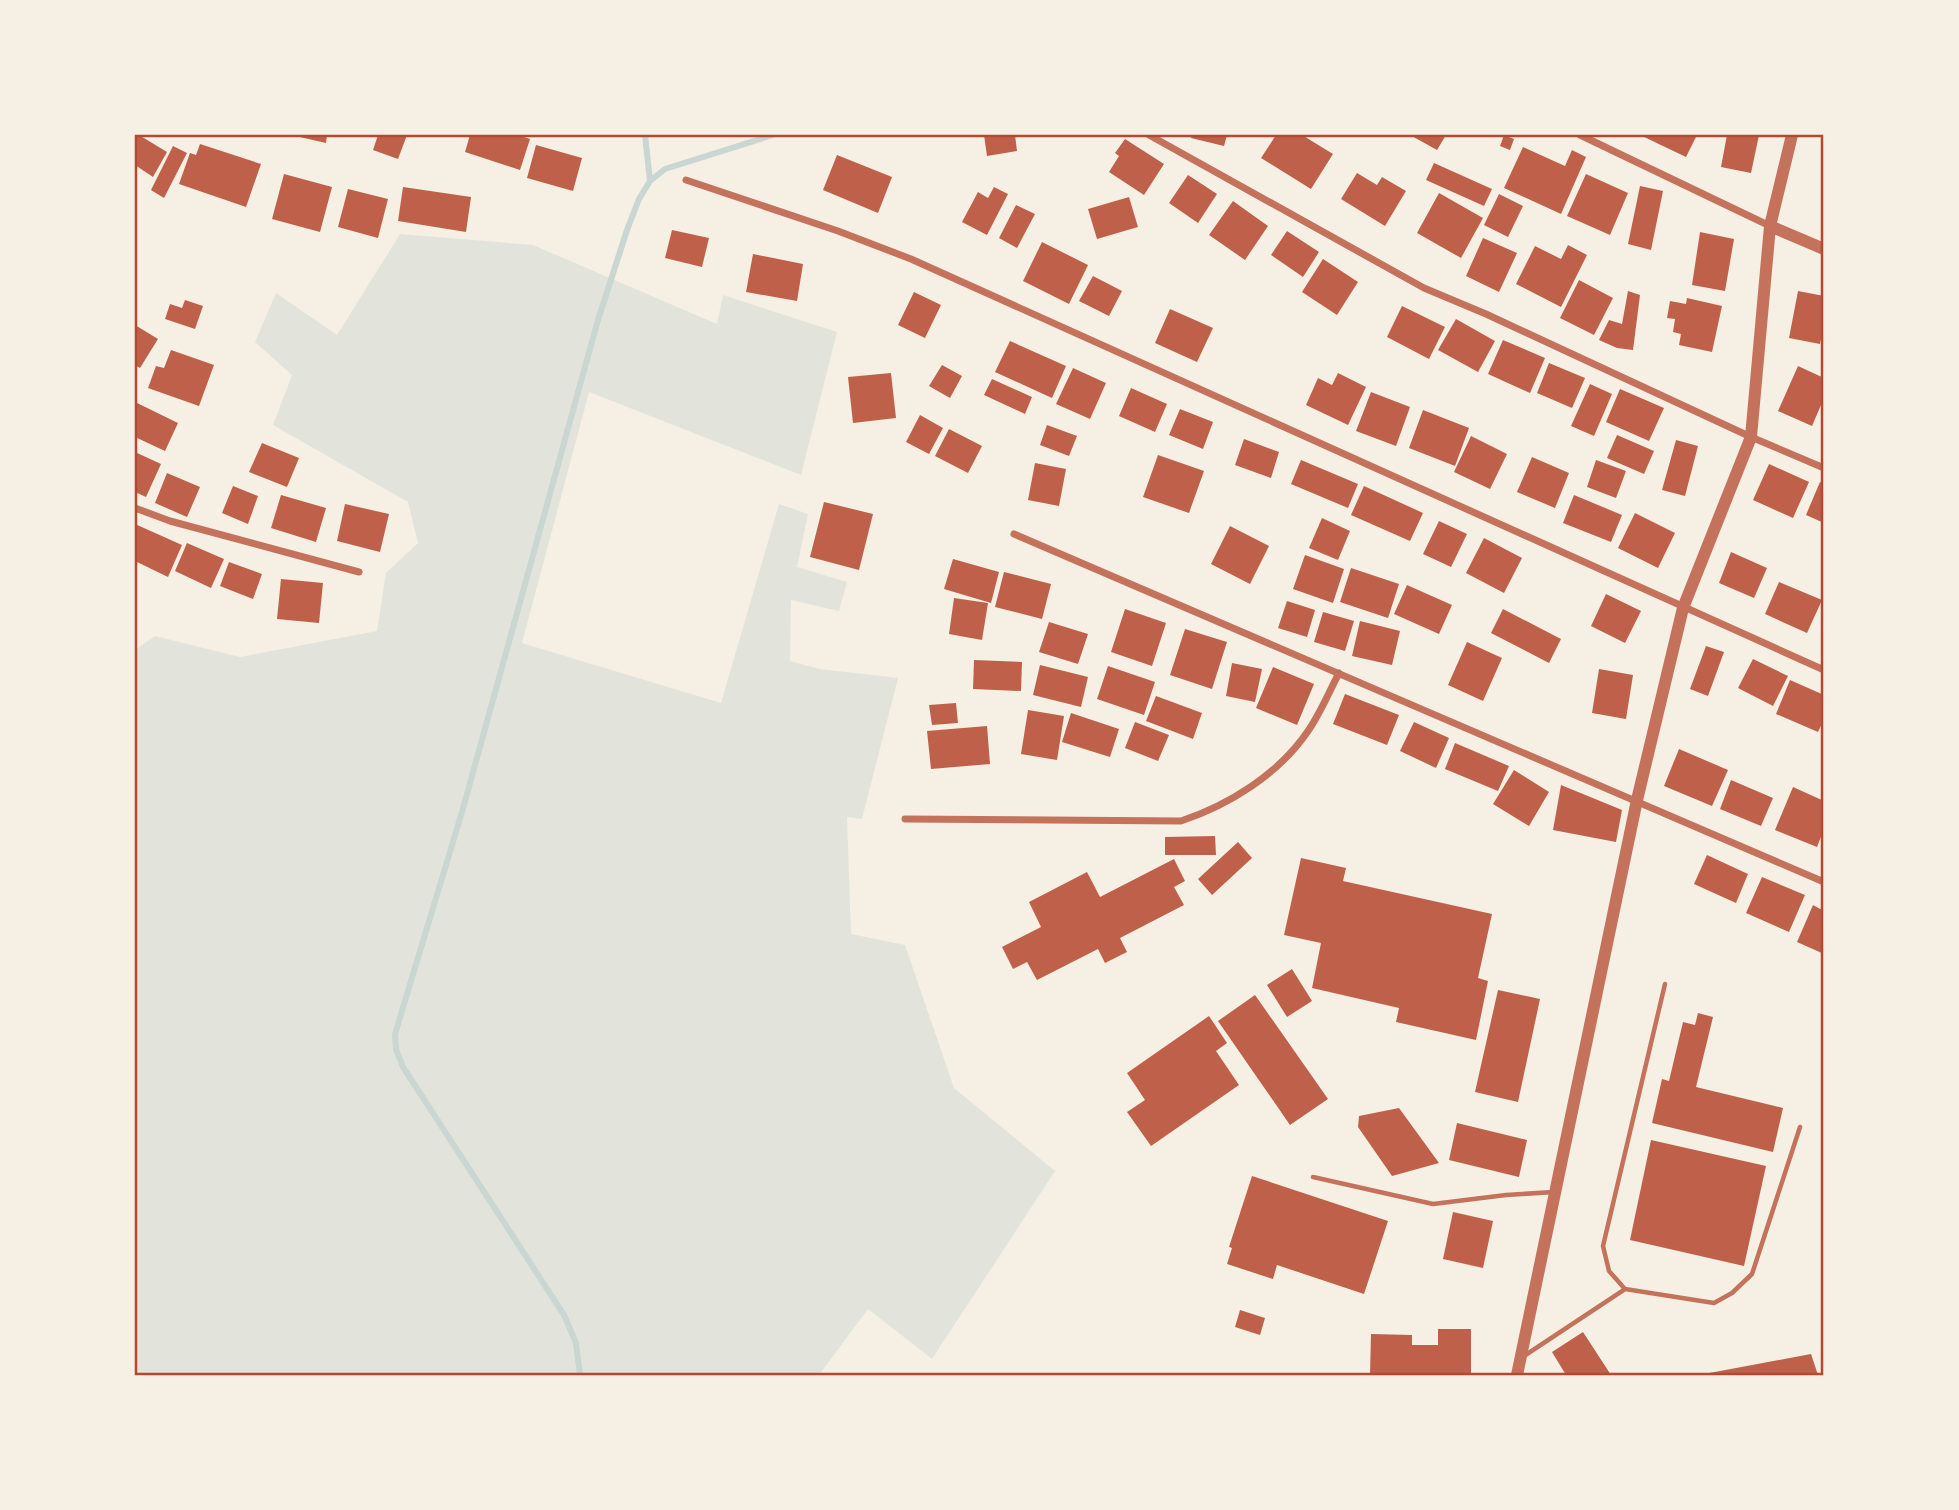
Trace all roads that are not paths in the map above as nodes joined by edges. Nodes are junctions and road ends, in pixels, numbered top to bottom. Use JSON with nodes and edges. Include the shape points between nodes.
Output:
{"nodes":[{"id":1,"x":1149,"y":135,"type":"edge"},
{"id":2,"x":1580,"y":135,"type":"edge"},
{"id":3,"x":1792,"y":135,"type":"edge"},
{"id":4,"x":686,"y":180,"type":"dead end"},
{"id":5,"x":1770,"y":226,"type":"junction"},
{"id":6,"x":1824,"y":249,"type":"edge"},
{"id":7,"x":1751,"y":437,"type":"junction"},
{"id":8,"x":1824,"y":468,"type":"edge"},
{"id":9,"x":135,"y":508,"type":"edge"},
{"id":10,"x":1014,"y":534,"type":"dead end"},
{"id":11,"x":359,"y":572,"type":"dead end"},
{"id":12,"x":1683,"y":608,"type":"junction"},
{"id":13,"x":1824,"y":670,"type":"edge"},
{"id":14,"x":1339,"y":673,"type":"junction"},
{"id":15,"x":1637,"y":800,"type":"junction"},
{"id":16,"x":905,"y":818,"type":"dead end"},
{"id":17,"x":1824,"y":882,"type":"edge"},
{"id":18,"x":1665,"y":984,"type":"dead end"},
{"id":19,"x":1800,"y":1127,"type":"dead end"},
{"id":20,"x":1313,"y":1177,"type":"dead end"},
{"id":21,"x":1555,"y":1192,"type":"junction"},
{"id":22,"x":1625,"y":1289,"type":"junction"},
{"id":23,"x":1520,"y":1359,"type":"junction"},
{"id":24,"x":1517,"y":1375,"type":"edge"}],
"edges":[{"from":1,"to":7,"type":"street","via":[[1424,288]]},
{"from":2,"to":5,"type":"street"},
{"from":3,"to":5,"type":"street"},
{"from":4,"to":12,"type":"street","via":[[911,259]]},
{"from":5,"to":6,"type":"street"},
{"from":5,"to":7,"type":"street"},
{"from":7,"to":8,"type":"street"},
{"from":7,"to":12,"type":"street"},
{"from":9,"to":11,"type":"street"},
{"from":10,"to":14,"type":"street"},
{"from":12,"to":13,"type":"street"},
{"from":12,"to":15,"type":"street"},
{"from":14,"to":15,"type":"street"},
{"from":14,"to":16,"type":"street","via":[[1308,732],[1286,756],[1257,782],[1205,813],[1181,821]]},
{"from":15,"to":17,"type":"street"},
{"from":15,"to":21,"type":"street"},
{"from":18,"to":22,"type":"lane","via":[[1603,1246],[1609,1271]]},
{"from":19,"to":22,"type":"lane","via":[[1752,1273],[1732,1293],[1714,1303]]},
{"from":20,"to":21,"type":"lane","via":[[1433,1204]]},
{"from":21,"to":23,"type":"street"},
{"from":22,"to":23,"type":"lane"},
{"from":23,"to":24,"type":"street"}]}
